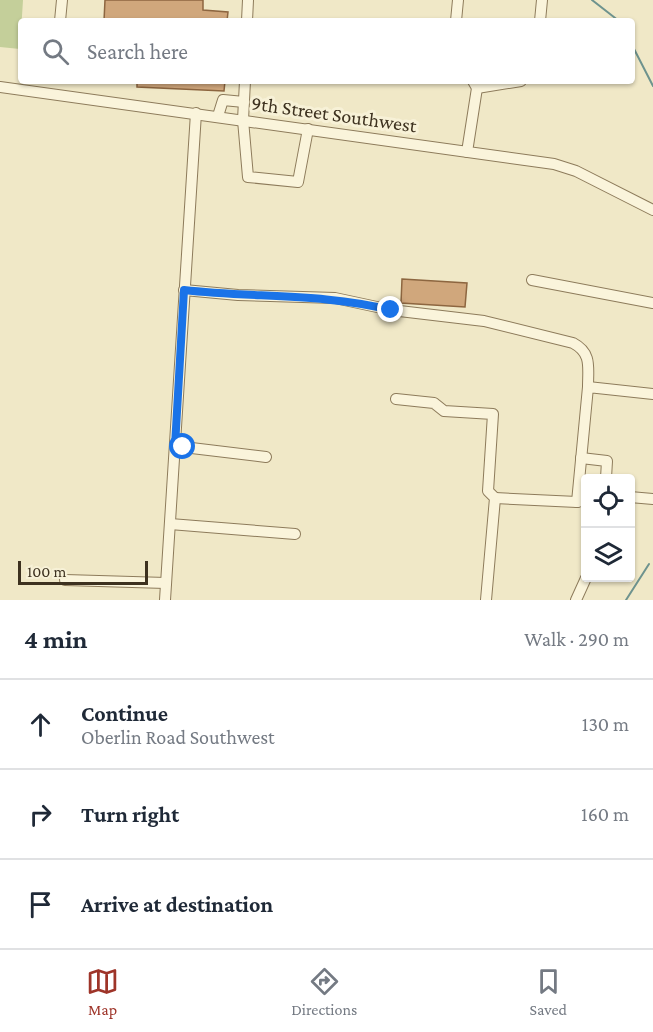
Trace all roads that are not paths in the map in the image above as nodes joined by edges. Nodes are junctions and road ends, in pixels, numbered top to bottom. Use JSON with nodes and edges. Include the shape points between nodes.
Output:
{"nodes":[{"id":1,"x":62,"y":0,"type":"edge"},
{"id":2,"x":248,"y":0,"type":"edge"},
{"id":3,"x":458,"y":0,"type":"edge"},
{"id":4,"x":542,"y":0,"type":"edge"},
{"id":5,"x":60,"y":18,"type":"edge"},
{"id":6,"x":247,"y":18,"type":"edge"},
{"id":7,"x":456,"y":18,"type":"edge"},
{"id":8,"x":540,"y":18,"type":"edge"},
{"id":9,"x":57,"y":84,"type":"edge"},
{"id":10,"x":245,"y":84,"type":"edge"},
{"id":11,"x":475,"y":84,"type":"edge"},
{"id":12,"x":0,"y":87,"type":"edge"},
{"id":13,"x":56,"y":94,"type":"junction"},
{"id":14,"x":244,"y":102,"type":"junction"},
{"id":15,"x":196,"y":113,"type":"junction"},
{"id":16,"x":218,"y":116,"type":"junction"},
{"id":17,"x":243,"y":120,"type":"junction"},
{"id":18,"x":308,"y":129,"type":"junction"},
{"id":19,"x":467,"y":152,"type":"junction"},
{"id":20,"x":653,"y":210,"type":"edge"},
{"id":21,"x":532,"y":280,"type":"dead end"},
{"id":22,"x":184,"y":290,"type":"junction"},
{"id":23,"x":653,"y":303,"type":"edge"},
{"id":24,"x":588,"y":387,"type":"junction"},
{"id":25,"x":653,"y":394,"type":"edge"},
{"id":26,"x":396,"y":399,"type":"dead end"},
{"id":27,"x":175,"y":446,"type":"junction"},
{"id":28,"x":266,"y":457,"type":"dead end"},
{"id":29,"x":581,"y":458,"type":"junction"},
{"id":30,"x":581,"y":474,"type":"edge"},
{"id":31,"x":606,"y":474,"type":"edge"},
{"id":32,"x":635,"y":497,"type":"edge"},
{"id":33,"x":495,"y":498,"type":"junction"},
{"id":34,"x":653,"y":499,"type":"edge"},
{"id":35,"x":581,"y":501,"type":"edge"},
{"id":36,"x":170,"y":524,"type":"junction"},
{"id":37,"x":296,"y":534,"type":"dead end"},
{"id":38,"x":65,"y":580,"type":"dead end"},
{"id":39,"x":584,"y":582,"type":"edge"},
{"id":40,"x":166,"y":583,"type":"junction"},
{"id":41,"x":165,"y":600,"type":"edge"},
{"id":42,"x":486,"y":600,"type":"edge"},
{"id":43,"x":576,"y":600,"type":"edge"}],
"edges":[{"from":1,"to":5,"type":"street"},
{"from":2,"to":6,"type":"street"},
{"from":3,"to":7,"type":"street"},
{"from":4,"to":8,"type":"street"},
{"from":9,"to":13,"type":"street"},
{"from":10,"to":14,"type":"street"},
{"from":11,"to":19,"type":"street"},
{"from":12,"to":13,"type":"street","name":"9th Street Southwest"},
{"from":13,"to":15,"type":"street","name":"9th Street Southwest"},
{"from":14,"to":16,"type":"street","via":[[223,100]]},
{"from":14,"to":17,"type":"street"},
{"from":15,"to":16,"type":"street","name":"9th Street Southwest"},
{"from":15,"to":22,"type":"street"},
{"from":16,"to":17,"type":"street","name":"9th Street Southwest"},
{"from":17,"to":18,"type":"street","name":"9th Street Southwest"},
{"from":17,"to":18,"type":"street","via":[[248,177],[253,179],[298,182]]},
{"from":18,"to":19,"type":"street","name":"9th Street Southwest"},
{"from":19,"to":20,"type":"street","name":"9th Street Southwest","via":[[565,167]]},
{"from":21,"to":23,"type":"street"},
{"from":22,"to":24,"type":"street","via":[[335,298],[391,310],[484,321],[583,349],[589,359]]},
{"from":22,"to":27,"type":"street"},
{"from":24,"to":25,"type":"street"},
{"from":24,"to":29,"type":"street"},
{"from":26,"to":33,"type":"street","via":[[434,403],[444,411],[493,414],[488,491]]},
{"from":27,"to":28,"type":"street"},
{"from":27,"to":36,"type":"street"},
{"from":29,"to":30,"type":"street"},
{"from":29,"to":31,"type":"street","via":[[607,461]]},
{"from":32,"to":34,"type":"street"},
{"from":33,"to":35,"type":"street"},
{"from":33,"to":42,"type":"street"},
{"from":36,"to":37,"type":"street"},
{"from":36,"to":40,"type":"street"},
{"from":38,"to":40,"type":"street"},
{"from":39,"to":43,"type":"street"},
{"from":40,"to":41,"type":"street"}]}
